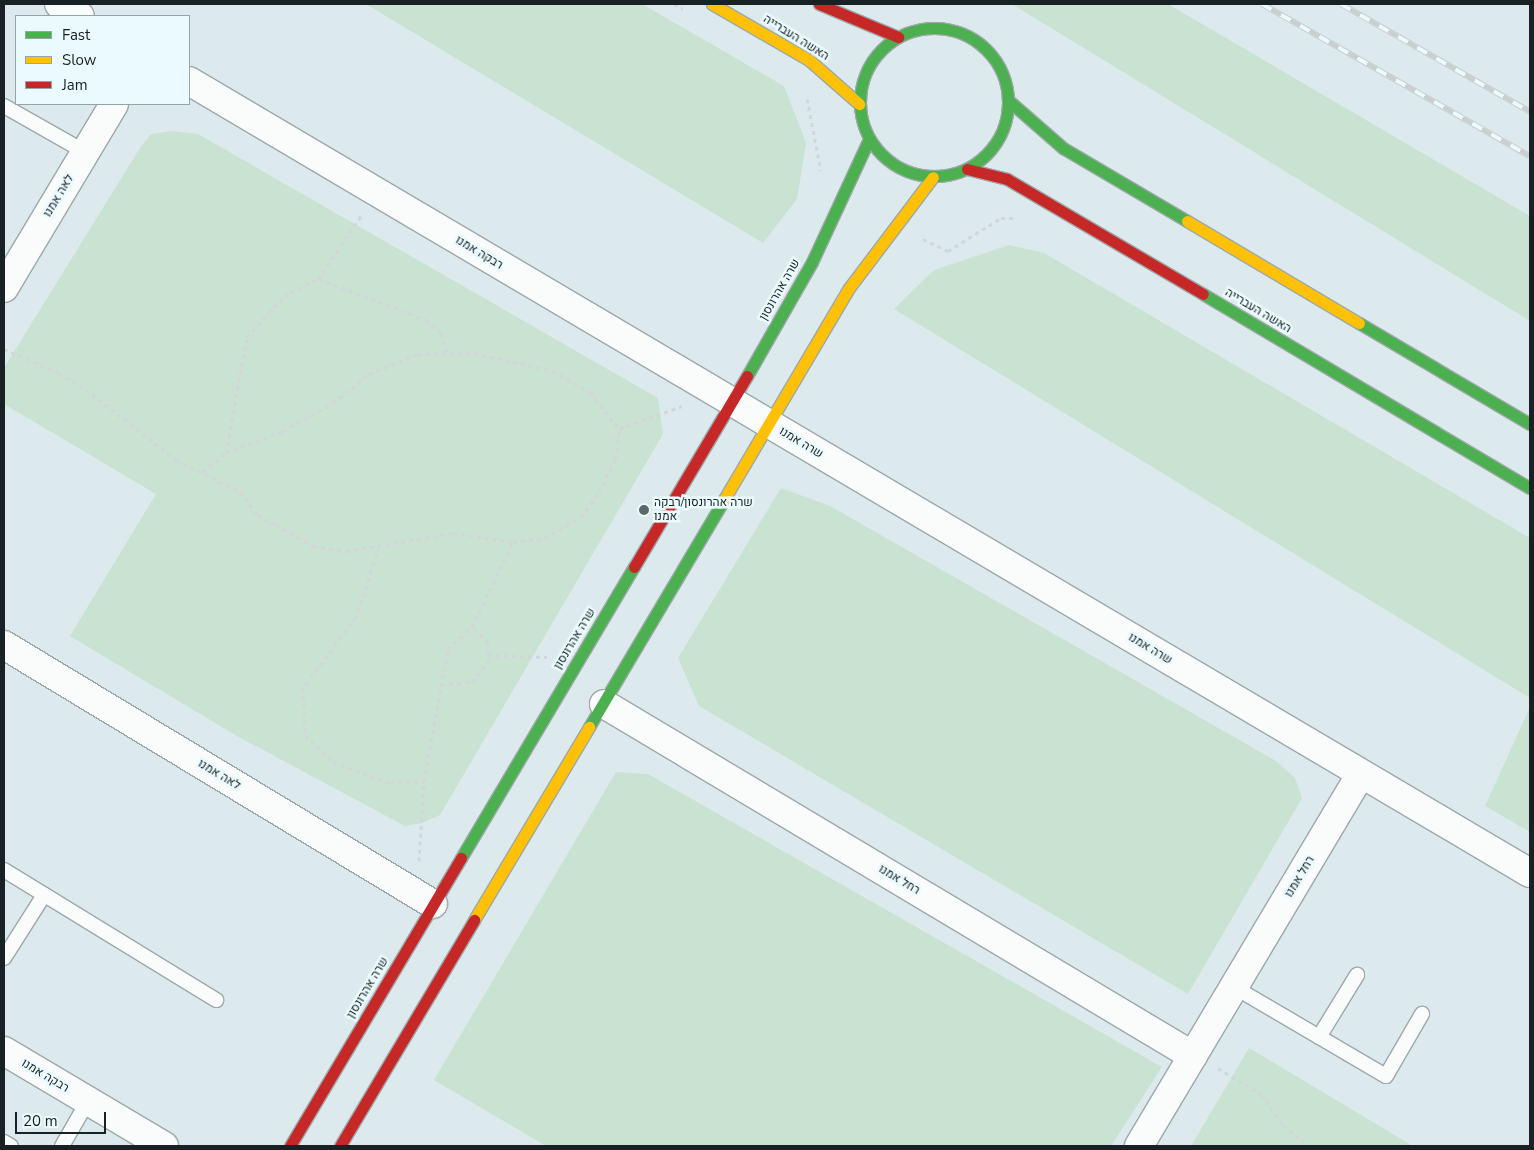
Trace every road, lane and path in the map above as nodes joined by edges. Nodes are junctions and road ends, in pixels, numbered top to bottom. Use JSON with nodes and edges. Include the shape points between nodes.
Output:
{"nodes":[{"id":1,"x":58,"y":4,"type":"edge"},
{"id":2,"x":712,"y":4,"type":"edge"},
{"id":3,"x":819,"y":4,"type":"edge"},
{"id":4,"x":78,"y":15,"type":"edge"},
{"id":5,"x":898,"y":37,"type":"junction"},
{"id":6,"x":190,"y":82,"type":"edge"},
{"id":7,"x":1008,"y":100,"type":"junction"},
{"id":8,"x":860,"y":104,"type":"junction"},
{"id":9,"x":113,"y":105,"type":"edge"},
{"id":10,"x":4,"y":106,"type":"edge"},
{"id":11,"x":868,"y":139,"type":"junction"},
{"id":12,"x":85,"y":152,"type":"junction"},
{"id":13,"x":968,"y":169,"type":"junction"},
{"id":14,"x":933,"y":177,"type":"junction"},
{"id":15,"x":376,"y":192,"type":"junction"},
{"id":16,"x":318,"y":278,"type":"junction"},
{"id":17,"x":4,"y":288,"type":"edge"},
{"id":18,"x":4,"y":349,"type":"edge"},
{"id":19,"x":447,"y":354,"type":"junction"},
{"id":20,"x":724,"y":397,"type":"junction"},
{"id":21,"x":769,"y":424,"type":"junction"},
{"id":22,"x":1530,"y":424,"type":"edge"},
{"id":23,"x":619,"y":429,"type":"junction"},
{"id":24,"x":226,"y":453,"type":"junction"},
{"id":25,"x":203,"y":472,"type":"junction"},
{"id":26,"x":1530,"y":488,"type":"edge"},
{"id":27,"x":513,"y":542,"type":"junction"},
{"id":28,"x":379,"y":547,"type":"junction"},
{"id":29,"x":472,"y":626,"type":"junction"},
{"id":30,"x":4,"y":645,"type":"edge"},
{"id":31,"x":488,"y":655,"type":"junction"},
{"id":32,"x":580,"y":658,"type":"junction"},
{"id":33,"x":441,"y":685,"type":"junction"},
{"id":34,"x":604,"y":704,"type":"junction"},
{"id":35,"x":1361,"y":774,"type":"junction"},
{"id":36,"x":424,"y":781,"type":"junction"},
{"id":37,"x":4,"y":870,"type":"edge"},
{"id":38,"x":1530,"y":873,"type":"edge"},
{"id":39,"x":44,"y":895,"type":"junction"},
{"id":40,"x":425,"y":899,"type":"junction"},
{"id":41,"x":4,"y":958,"type":"edge"},
{"id":42,"x":1357,"y":975,"type":"dead end"},
{"id":43,"x":1234,"y":987,"type":"junction"},
{"id":44,"x":216,"y":1000,"type":"dead end"},
{"id":45,"x":1422,"y":1014,"type":"dead end"},
{"id":46,"x":1319,"y":1037,"type":"junction"},
{"id":47,"x":4,"y":1051,"type":"edge"},
{"id":48,"x":1193,"y":1056,"type":"junction"},
{"id":49,"x":88,"y":1101,"type":"junction"},
{"id":50,"x":4,"y":1142,"type":"edge"},
{"id":51,"x":11,"y":1146,"type":"edge"},
{"id":52,"x":62,"y":1146,"type":"edge"},
{"id":53,"x":164,"y":1146,"type":"edge"},
{"id":54,"x":290,"y":1146,"type":"edge"},
{"id":55,"x":340,"y":1146,"type":"edge"},
{"id":56,"x":1139,"y":1146,"type":"edge"},
{"id":57,"x":1309,"y":1146,"type":"edge"}],
"edges":[{"from":1,"to":4,"type":"street"},
{"from":2,"to":8,"type":"street","name":"האשה העברייה","via":[[809,60]]},
{"from":3,"to":5,"type":"street"},
{"from":5,"to":7,"type":"street","via":[[940,28],[961,33],[994,59]]},
{"from":5,"to":8,"type":"street","via":[[885,46],[866,72]]},
{"from":6,"to":15,"type":"street","name":"רבקה אמנו"},
{"from":7,"to":13,"type":"street","via":[[1002,133],[987,153]]},
{"from":7,"to":22,"type":"street","via":[[1063,148]]},
{"from":8,"to":11,"type":"street"},
{"from":9,"to":12,"type":"street","name":"לאה אמנו"},
{"from":10,"to":12,"type":"lane"},
{"from":11,"to":14,"type":"street","via":[[895,166]]},
{"from":11,"to":20,"type":"street","name":"שרה אהרונסון","via":[[812,262]]},
{"from":12,"to":17,"type":"street","name":"לאה אמנו"},
{"from":13,"to":14,"type":"street"},
{"from":13,"to":26,"type":"street","name":"האשה העברייה","via":[[1007,179],[1035,194]]},
{"from":14,"to":21,"type":"street","via":[[854,280]]},
{"from":15,"to":16,"type":"path"},
{"from":15,"to":20,"type":"street","name":"רבקה אמנו"},
{"from":16,"to":19,"type":"path","via":[[426,320],[441,333]]},
{"from":16,"to":24,"type":"path","via":[[284,296],[247,337]]},
{"from":18,"to":25,"type":"path","via":[[59,373],[140,435]]},
{"from":19,"to":23,"type":"path","via":[[508,357],[553,371],[590,392]]},
{"from":19,"to":24,"type":"path","via":[[418,354],[369,374],[308,417]]},
{"from":20,"to":21,"type":"street","name":"רבקה אמנו"},
{"from":20,"to":23,"type":"path"},
{"from":20,"to":32,"type":"street","name":"שרה אהרונסון"},
{"from":21,"to":34,"type":"street"},
{"from":21,"to":35,"type":"street","name":"שרה אמנו"},
{"from":23,"to":27,"type":"path","via":[[616,459],[582,516],[545,538]]},
{"from":24,"to":25,"type":"path"},
{"from":25,"to":28,"type":"path","via":[[240,492],[258,515],[313,546],[346,551]]},
{"from":27,"to":28,"type":"path","via":[[453,533]]},
{"from":27,"to":29,"type":"path"},
{"from":28,"to":36,"type":"path","via":[[356,617],[303,688],[305,735],[333,762],[390,783]]},
{"from":29,"to":31,"type":"path","via":[[488,643]]},
{"from":29,"to":33,"type":"path","via":[[448,649]]},
{"from":30,"to":40,"type":"street","name":"לאה אמנו"},
{"from":31,"to":32,"type":"path"},
{"from":31,"to":33,"type":"path","via":[[488,662],[472,682]]},
{"from":32,"to":40,"type":"street","name":"שרה אהרונסון"},
{"from":33,"to":36,"type":"path"},
{"from":34,"to":48,"type":"street","name":"רחל אמנו"},
{"from":34,"to":55,"type":"street"},
{"from":35,"to":38,"type":"street","name":"שרה אמנו"},
{"from":35,"to":43,"type":"street","name":"רחל אמנו"},
{"from":36,"to":40,"type":"path"},
{"from":37,"to":39,"type":"lane"},
{"from":39,"to":41,"type":"lane"},
{"from":39,"to":44,"type":"lane"},
{"from":40,"to":54,"type":"street","name":"שרה אהרונסון"},
{"from":42,"to":46,"type":"lane"},
{"from":43,"to":46,"type":"lane"},
{"from":43,"to":48,"type":"street","name":"רחל אמנו"},
{"from":45,"to":46,"type":"lane","via":[[1386,1076]]},
{"from":47,"to":49,"type":"street","name":"רבקה אמנו"},
{"from":48,"to":56,"type":"street","name":"רחל אמנו"},
{"from":48,"to":57,"type":"path","via":[[1261,1094],[1284,1125]]},
{"from":49,"to":52,"type":"lane"},
{"from":49,"to":53,"type":"street","name":"רבקה אמנו"},
{"from":50,"to":51,"type":"lane"}]}
